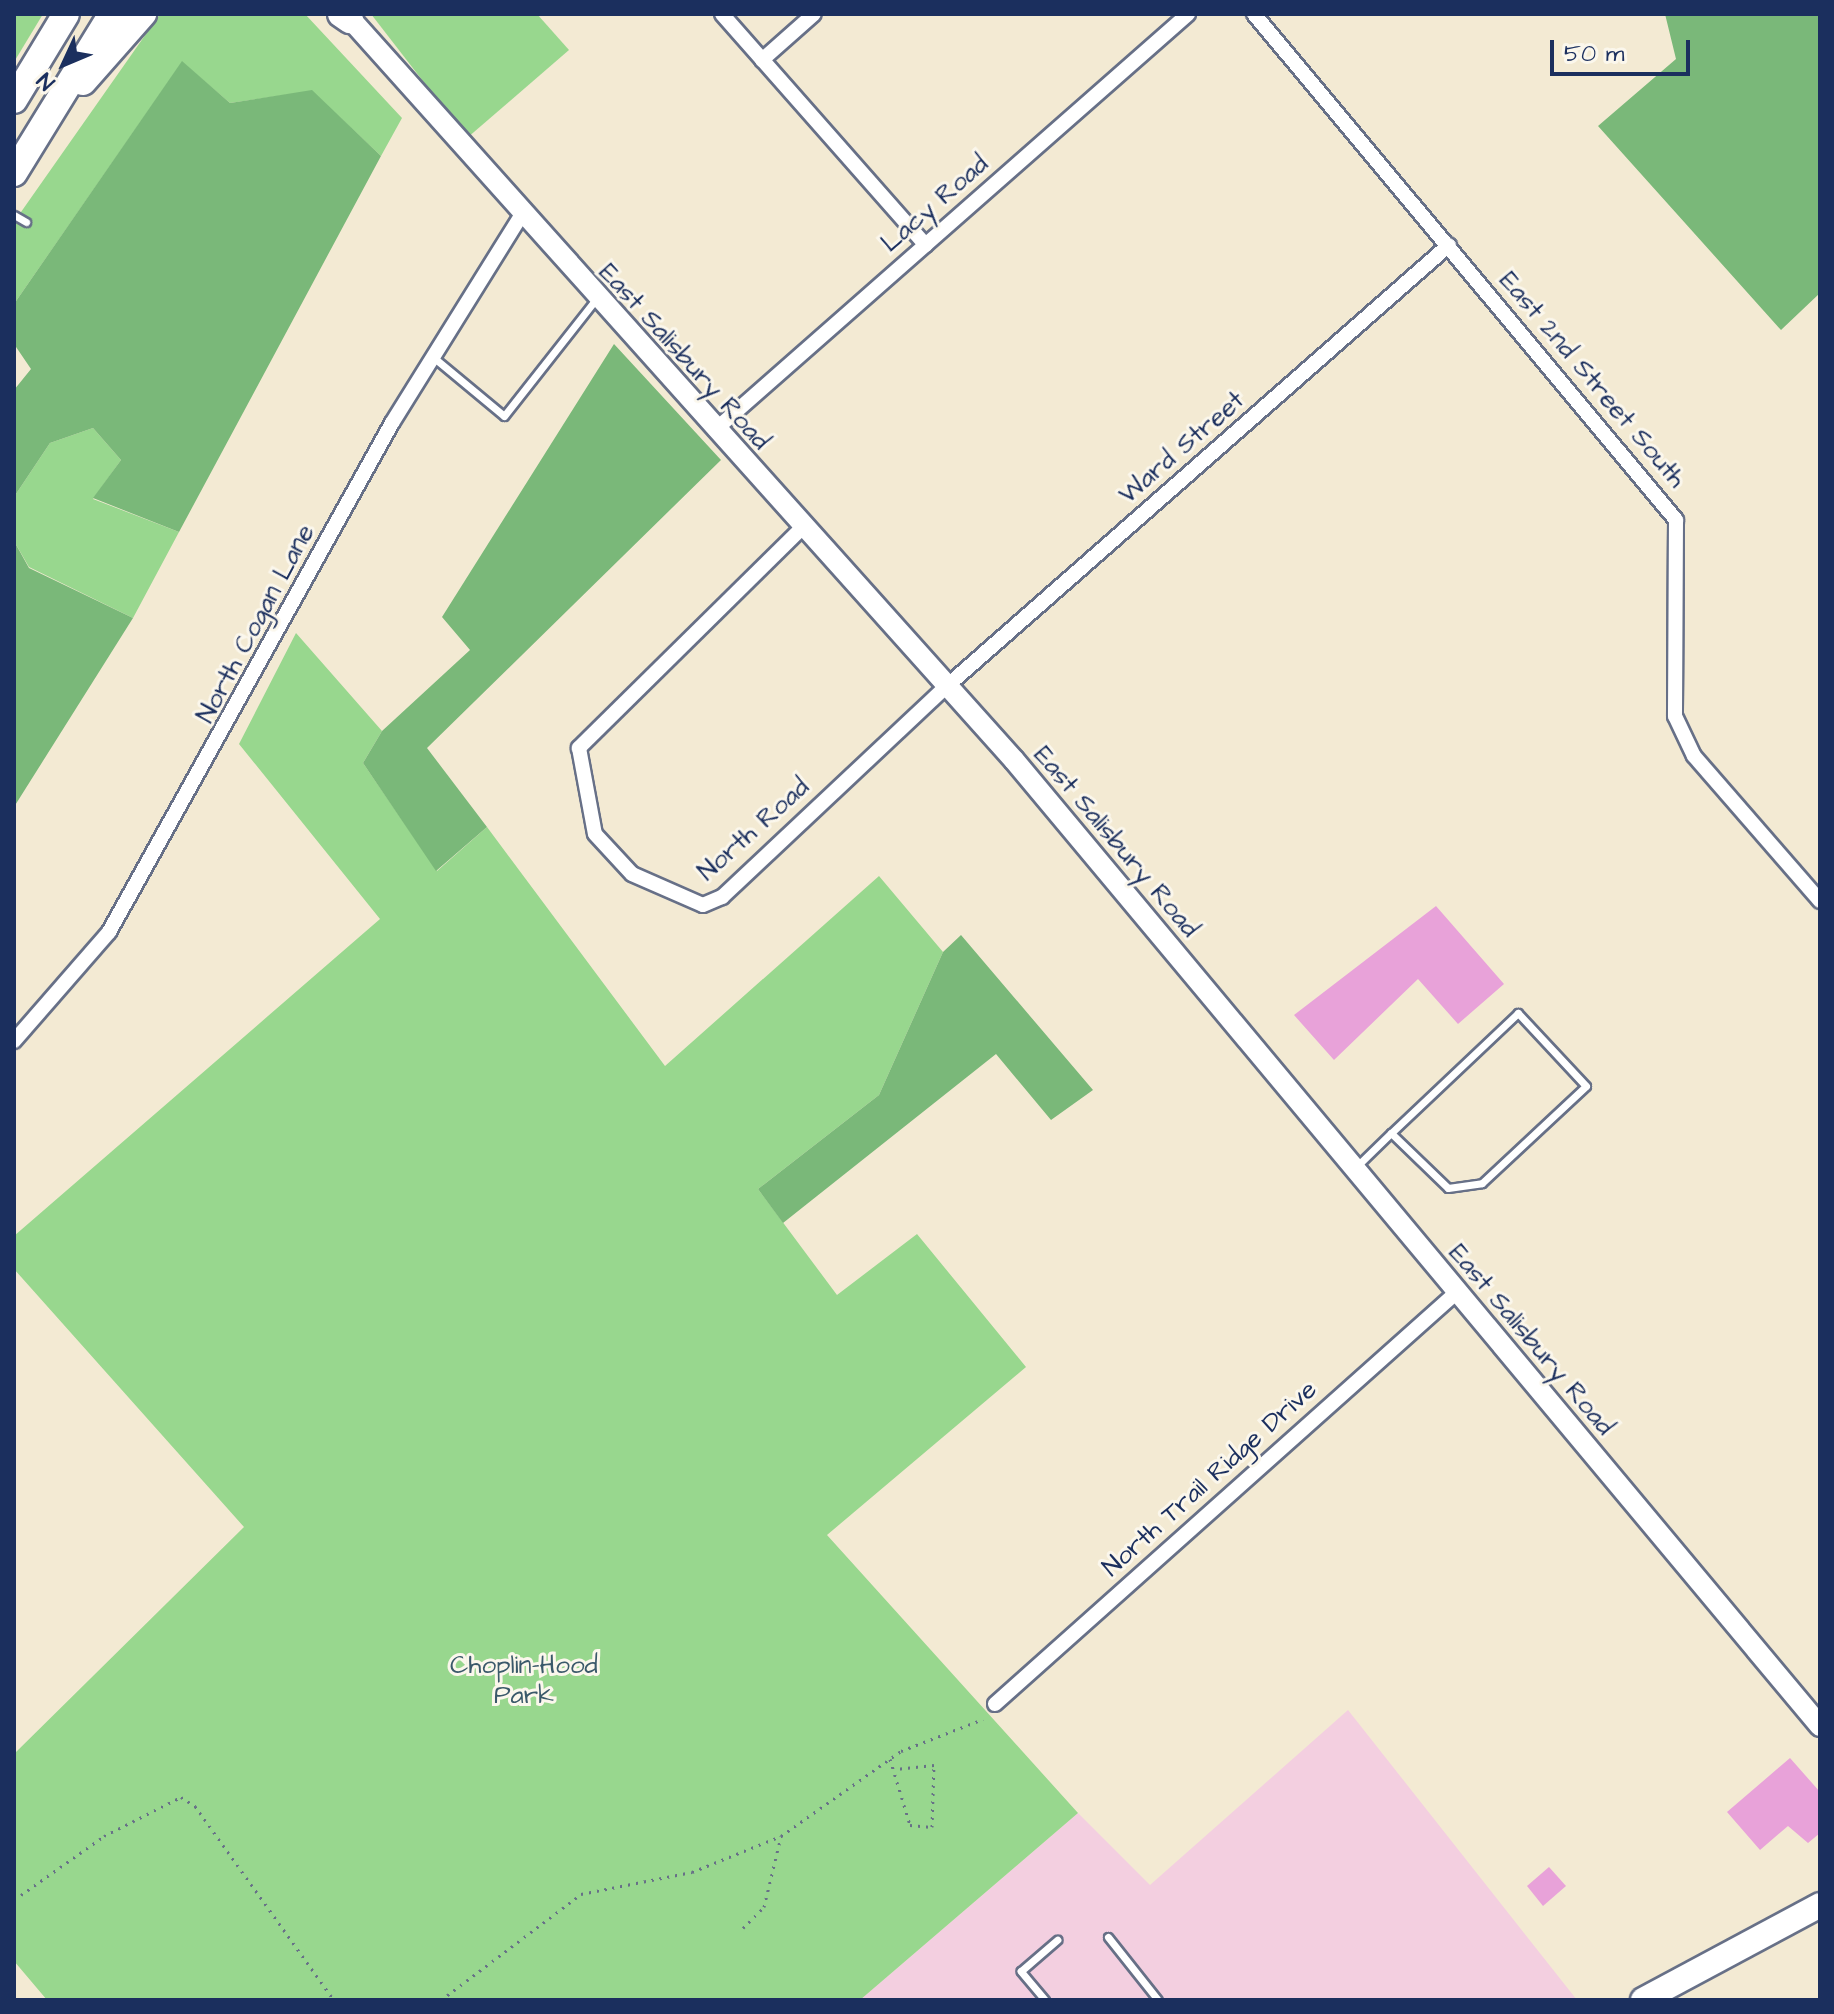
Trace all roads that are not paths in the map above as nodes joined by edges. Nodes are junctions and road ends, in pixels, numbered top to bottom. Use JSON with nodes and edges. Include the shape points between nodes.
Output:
{"nodes":[{"id":1,"x":66,"y":14,"type":"edge"},
{"id":2,"x":112,"y":14,"type":"edge"},
{"id":3,"x":143,"y":14,"type":"edge"},
{"id":4,"x":722,"y":14,"type":"edge"},
{"id":5,"x":814,"y":14,"type":"edge"},
{"id":6,"x":1188,"y":14,"type":"edge"},
{"id":7,"x":1254,"y":14,"type":"edge"},
{"id":8,"x":346,"y":15,"type":"edge"},
{"id":9,"x":762,"y":60,"type":"junction"},
{"id":10,"x":14,"y":100,"type":"edge"},
{"id":11,"x":44,"y":123,"type":"junction"},
{"id":12,"x":14,"y":173,"type":"edge"},
{"id":13,"x":14,"y":215,"type":"edge"},
{"id":14,"x":521,"y":216,"type":"junction"},
{"id":15,"x":26,"y":222,"type":"dead end"},
{"id":16,"x":926,"y":245,"type":"junction"},
{"id":17,"x":1449,"y":245,"type":"junction"},
{"id":18,"x":596,"y":299,"type":"junction"},
{"id":19,"x":433,"y":357,"type":"junction"},
{"id":20,"x":715,"y":430,"type":"junction"},
{"id":21,"x":803,"y":527,"type":"junction"},
{"id":22,"x":947,"y":686,"type":"junction"},
{"id":23,"x":1820,"y":901,"type":"edge"},
{"id":24,"x":14,"y":1041,"type":"edge"},
{"id":25,"x":1391,"y":1133,"type":"junction"},
{"id":26,"x":1354,"y":1169,"type":"junction"},
{"id":27,"x":1457,"y":1292,"type":"junction"},
{"id":28,"x":995,"y":1704,"type":"dead end"},
{"id":29,"x":1820,"y":1726,"type":"edge"},
{"id":30,"x":1820,"y":1905,"type":"edge"},
{"id":31,"x":1108,"y":1937,"type":"dead end"},
{"id":32,"x":1057,"y":1940,"type":"dead end"},
{"id":33,"x":1045,"y":2000,"type":"edge"},
{"id":34,"x":1158,"y":2000,"type":"edge"},
{"id":35,"x":1643,"y":2000,"type":"edge"}],
"edges":[{"from":1,"to":10,"type":"highway"},
{"from":2,"to":11,"type":"highway"},
{"from":3,"to":11,"type":"highway"},
{"from":4,"to":9,"type":"street"},
{"from":5,"to":9,"type":"street"},
{"from":6,"to":16,"type":"street","name":"Lacy Road"},
{"from":7,"to":17,"type":"street","name":"East 2nd Street South"},
{"from":8,"to":14,"type":"main road","name":"East Salisbury Road"},
{"from":9,"to":16,"type":"street"},
{"from":11,"to":12,"type":"highway"},
{"from":13,"to":15,"type":"lane"},
{"from":14,"to":18,"type":"main road","name":"East Salisbury Road"},
{"from":14,"to":19,"type":"street","name":"North Cogan Lane"},
{"from":16,"to":20,"type":"street","name":"Lacy Road"},
{"from":17,"to":22,"type":"street","name":"Ward Street"},
{"from":17,"to":23,"type":"street","name":"East 2nd Street South","via":[[1676,520],[1675,716],[1694,756]]},
{"from":18,"to":19,"type":"lane","via":[[504,416]]},
{"from":18,"to":20,"type":"main road","name":"East Salisbury Road"},
{"from":19,"to":24,"type":"street","name":"North Cogan Lane","via":[[109,932]]},
{"from":20,"to":21,"type":"main road","name":"East Salisbury Road"},
{"from":21,"to":22,"type":"main road","name":"East Salisbury Road"},
{"from":21,"to":22,"type":"street","name":"North Road","via":[[579,748],[595,834],[632,874],[703,905],[722,897]]},
{"from":22,"to":26,"type":"main road","name":"East Salisbury Road"},
{"from":25,"to":25,"type":"lane","via":[[1448,1188],[1482,1183],[1586,1086],[1518,1013]]},
{"from":25,"to":26,"type":"lane"},
{"from":26,"to":27,"type":"main road","name":"East Salisbury Road"},
{"from":27,"to":28,"type":"street","name":"North Trail Ridge Drive"},
{"from":27,"to":29,"type":"main road","name":"East Salisbury Road"},
{"from":30,"to":35,"type":"main road"},
{"from":31,"to":34,"type":"lane"},
{"from":32,"to":33,"type":"lane","via":[[1021,1971]]}]}
